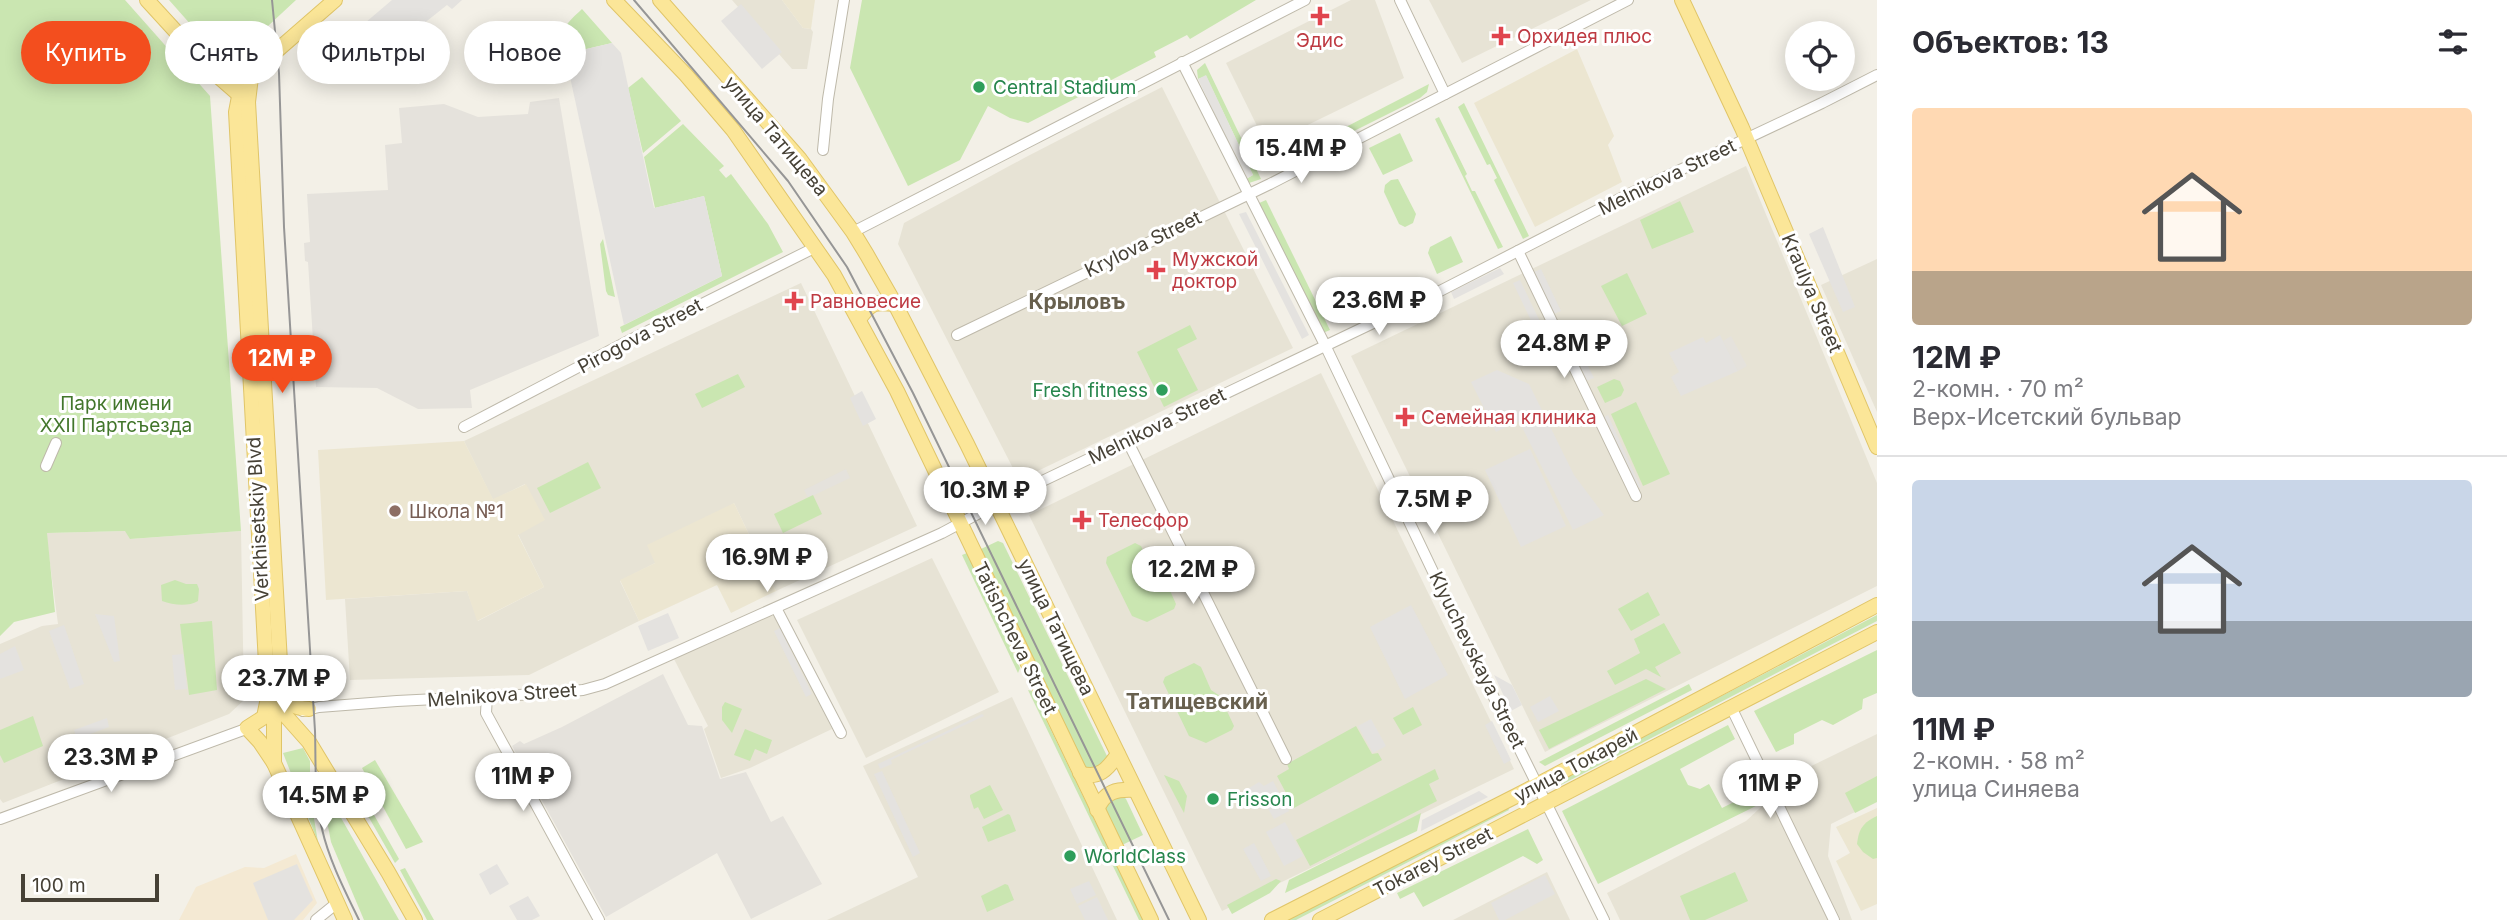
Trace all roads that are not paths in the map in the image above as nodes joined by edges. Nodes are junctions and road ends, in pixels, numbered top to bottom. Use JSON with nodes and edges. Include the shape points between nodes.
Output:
{"nodes":[{"id":1,"x":146,"y":0,"type":"edge"},
{"id":2,"x":335,"y":0,"type":"edge"},
{"id":3,"x":614,"y":0,"type":"edge"},
{"id":4,"x":660,"y":0,"type":"edge"},
{"id":5,"x":845,"y":0,"type":"edge"},
{"id":6,"x":1305,"y":0,"type":"edge"},
{"id":7,"x":1400,"y":0,"type":"edge"},
{"id":8,"x":1628,"y":0,"type":"edge"},
{"id":9,"x":1682,"y":0,"type":"edge"},
{"id":10,"x":166,"y":21,"type":"edge"},
{"id":11,"x":283,"y":45,"type":"edge"},
{"id":12,"x":1182,"y":62,"type":"junction"},
{"id":13,"x":1877,"y":75,"type":"edge"},
{"id":14,"x":223,"y":84,"type":"edge"},
{"id":15,"x":226,"y":84,"type":"edge"},
{"id":16,"x":242,"y":84,"type":"edge"},
{"id":17,"x":1445,"y":94,"type":"junction"},
{"id":18,"x":243,"y":98,"type":"junction"},
{"id":19,"x":236,"y":112,"type":"junction"},
{"id":20,"x":1747,"y":139,"type":"junction"},
{"id":21,"x":823,"y":150,"type":"dead end"},
{"id":22,"x":1247,"y":194,"type":"junction"},
{"id":23,"x":853,"y":232,"type":"junction"},
{"id":24,"x":816,"y":247,"type":"junction"},
{"id":25,"x":1518,"y":251,"type":"junction"},
{"id":26,"x":895,"y":304,"type":"junction"},
{"id":27,"x":859,"y":319,"type":"junction"},
{"id":28,"x":957,"y":335,"type":"dead end"},
{"id":29,"x":1325,"y":345,"type":"junction"},
{"id":30,"x":464,"y":428,"type":"dead end"},
{"id":31,"x":1127,"y":440,"type":"junction"},
{"id":32,"x":56,"y":443,"type":"dead end"},
{"id":33,"x":1877,"y":447,"type":"edge"},
{"id":34,"x":46,"y":466,"type":"dead end"},
{"id":35,"x":1636,"y":496,"type":"dead end"},
{"id":36,"x":996,"y":504,"type":"junction"},
{"id":37,"x":959,"y":522,"type":"junction"},
{"id":38,"x":1877,"y":605,"type":"edge"},
{"id":39,"x":776,"y":608,"type":"junction"},
{"id":40,"x":1877,"y":632,"type":"edge"},
{"id":41,"x":267,"y":682,"type":"junction"},
{"id":42,"x":281,"y":691,"type":"junction"},
{"id":43,"x":487,"y":696,"type":"junction"},
{"id":44,"x":1731,"y":707,"type":"junction"},
{"id":45,"x":309,"y":709,"type":"junction"},
{"id":46,"x":290,"y":723,"type":"junction"},
{"id":47,"x":247,"y":728,"type":"junction"},
{"id":48,"x":841,"y":733,"type":"dead end"},
{"id":49,"x":1118,"y":754,"type":"junction"},
{"id":50,"x":274,"y":758,"type":"junction"},
{"id":51,"x":1286,"y":759,"type":"dead end"},
{"id":52,"x":1080,"y":773,"type":"junction"},
{"id":53,"x":1538,"y":785,"type":"junction"},
{"id":54,"x":1135,"y":790,"type":"junction"},
{"id":55,"x":1547,"y":804,"type":"junction"},
{"id":56,"x":1097,"y":810,"type":"junction"},
{"id":57,"x":0,"y":819,"type":"edge"},
{"id":58,"x":337,"y":903,"type":"junction"},
{"id":59,"x":316,"y":920,"type":"edge"},
{"id":60,"x":345,"y":920,"type":"edge"},
{"id":61,"x":415,"y":920,"type":"edge"},
{"id":62,"x":599,"y":920,"type":"edge"},
{"id":63,"x":1151,"y":920,"type":"edge"},
{"id":64,"x":1199,"y":920,"type":"edge"},
{"id":65,"x":1272,"y":920,"type":"edge"},
{"id":66,"x":1320,"y":920,"type":"edge"},
{"id":67,"x":1604,"y":920,"type":"edge"},
{"id":68,"x":1833,"y":920,"type":"edge"}],
"edges":[{"from":1,"to":10,"type":"main road"},
{"from":2,"to":11,"type":"main road"},
{"from":3,"to":24,"type":"main road","name":"Tatishcheva Street","via":[[733,130]]},
{"from":4,"to":23,"type":"main road","name":"улица Татищева","via":[[799,158]]},
{"from":5,"to":21,"type":"street"},
{"from":6,"to":12,"type":"street"},
{"from":7,"to":17,"type":"street"},
{"from":8,"to":17,"type":"street","name":"Krylova Street"},
{"from":9,"to":20,"type":"main road","name":"Kraulya Street"},
{"from":12,"to":22,"type":"street","name":"Klyuchevskaya Street"},
{"from":12,"to":23,"type":"street"},
{"from":13,"to":20,"type":"street","name":"Melnikova Street"},
{"from":14,"to":19,"type":"main road"},
{"from":15,"to":18,"type":"main road"},
{"from":16,"to":18,"type":"main road"},
{"from":17,"to":22,"type":"street","name":"Krylova Street"},
{"from":18,"to":19,"type":"main road","name":"Verkhisetskiy Blvd"},
{"from":18,"to":42,"type":"main road"},
{"from":19,"to":41,"type":"main road","name":"Verkhisetskiy Blvd"},
{"from":20,"to":25,"type":"street","name":"Melnikova Street"},
{"from":20,"to":33,"type":"main road","name":"Kraulya Street"},
{"from":22,"to":28,"type":"street","name":"Krylova Street"},
{"from":22,"to":29,"type":"street","name":"Klyuchevskaya Street"},
{"from":23,"to":26,"type":"main road","name":"улица Татищева"},
{"from":24,"to":27,"type":"main road","name":"Tatishcheva Street"},
{"from":24,"to":30,"type":"street","name":"Pirogova Street"},
{"from":25,"to":29,"type":"street","name":"Melnikova Street"},
{"from":25,"to":35,"type":"street"},
{"from":26,"to":27,"type":"main road","via":[[875,302]]},
{"from":26,"to":36,"type":"main road","name":"улица Татищева"},
{"from":27,"to":37,"type":"main road","name":"Tatishcheva Street"},
{"from":29,"to":31,"type":"street","name":"Melnikova Street"},
{"from":29,"to":53,"type":"street","name":"Klyuchevskaya Street"},
{"from":31,"to":36,"type":"street","name":"Melnikova Street"},
{"from":31,"to":51,"type":"street"},
{"from":32,"to":34,"type":"street"},
{"from":36,"to":37,"type":"street","name":"Melnikova Street"},
{"from":36,"to":49,"type":"main road","name":"улица Татищева"},
{"from":37,"to":39,"type":"street","name":"Melnikova Street"},
{"from":37,"to":52,"type":"main road","name":"Tatishcheva Street"},
{"from":38,"to":53,"type":"main road","name":"улица Токарей"},
{"from":39,"to":43,"type":"street","name":"Melnikova Street","via":[[594,688]]},
{"from":39,"to":48,"type":"street"},
{"from":40,"to":44,"type":"main road","name":"улица Токарей"},
{"from":41,"to":46,"type":"main road","name":"Verkhisetskiy Blvd"},
{"from":41,"to":47,"type":"main road","via":[[264,717]]},
{"from":42,"to":45,"type":"main road","via":[[291,705]]},
{"from":42,"to":46,"type":"main road"},
{"from":43,"to":45,"type":"street","name":"Melnikova Street"},
{"from":43,"to":62,"type":"street","via":[[486,713]]},
{"from":44,"to":55,"type":"main road","name":"улица Токарей"},
{"from":44,"to":68,"type":"street"},
{"from":45,"to":46,"type":"street","name":"Melnikova Street"},
{"from":45,"to":46,"type":"main road"},
{"from":46,"to":47,"type":"street","name":"Melnikova Street"},
{"from":46,"to":50,"type":"main road"},
{"from":46,"to":50,"type":"main road","via":[[290,734],[278,740]]},
{"from":46,"to":61,"type":"main road"},
{"from":47,"to":50,"type":"main road"},
{"from":47,"to":57,"type":"street","name":"Melnikova Street"},
{"from":49,"to":52,"type":"main road","via":[[1104,771],[1089,776]]},
{"from":49,"to":54,"type":"main road","name":"улица Татищева"},
{"from":50,"to":58,"type":"main road"},
{"from":52,"to":56,"type":"main road","name":"Tatishcheva Street"},
{"from":53,"to":55,"type":"street","name":"Klyuchevskaya Street"},
{"from":53,"to":65,"type":"main road","name":"улица Токарей"},
{"from":54,"to":56,"type":"main road","via":[[1107,794]]},
{"from":54,"to":64,"type":"main road","name":"улица Татищева"},
{"from":55,"to":66,"type":"main road","name":"Tokarey Street"},
{"from":55,"to":67,"type":"street","name":"Klyuchevskaya Street"},
{"from":56,"to":63,"type":"main road","name":"Tatishcheva Street"},
{"from":58,"to":59,"type":"street"},
{"from":58,"to":60,"type":"main road"}]}
